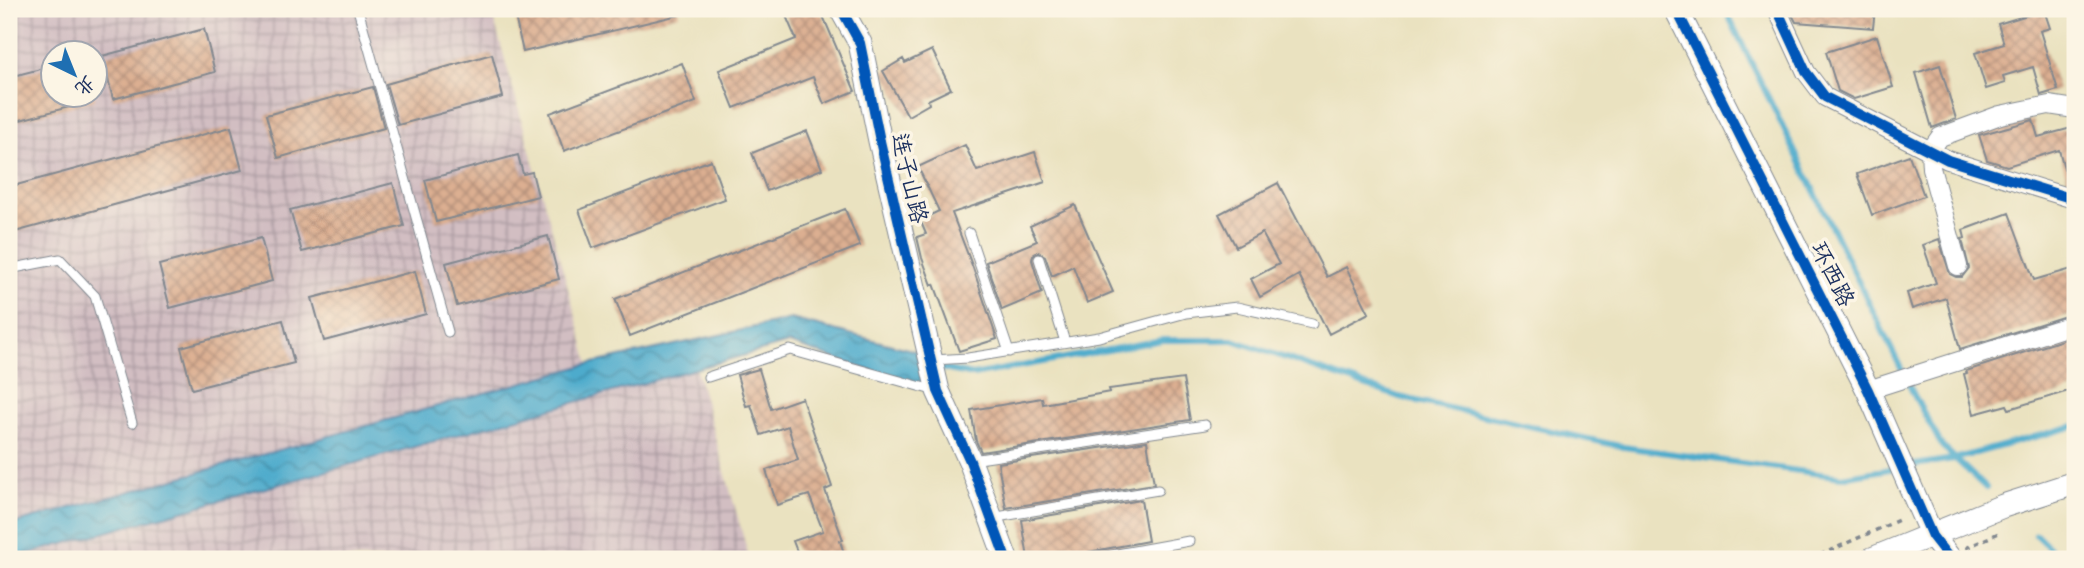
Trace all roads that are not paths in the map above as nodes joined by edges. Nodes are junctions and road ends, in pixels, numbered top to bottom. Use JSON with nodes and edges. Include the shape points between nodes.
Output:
{"nodes":[{"id":1,"x":358,"y":9,"type":"edge"},
{"id":2,"x":841,"y":9,"type":"edge"},
{"id":3,"x":1676,"y":9,"type":"edge"},
{"id":4,"x":1777,"y":9,"type":"edge"},
{"id":5,"x":2075,"y":109,"type":"edge"},
{"id":6,"x":1930,"y":151,"type":"junction"},
{"id":7,"x":2070,"y":198,"type":"dead end"},
{"id":8,"x":969,"y":233,"type":"dead end"},
{"id":9,"x":1039,"y":259,"type":"dead end"},
{"id":10,"x":1958,"y":266,"type":"dead end"},
{"id":11,"x":9,"y":269,"type":"edge"},
{"id":12,"x":1312,"y":324,"type":"dead end"},
{"id":13,"x":2075,"y":324,"type":"edge"},
{"id":14,"x":448,"y":332,"type":"dead end"},
{"id":15,"x":1065,"y":342,"type":"junction"},
{"id":16,"x":1009,"y":352,"type":"junction"},
{"id":17,"x":932,"y":360,"type":"junction"},
{"id":18,"x":708,"y":377,"type":"dead end"},
{"id":19,"x":1868,"y":390,"type":"junction"},
{"id":20,"x":938,"y":391,"type":"junction"},
{"id":21,"x":132,"y":423,"type":"dead end"},
{"id":22,"x":1205,"y":425,"type":"dead end"},
{"id":23,"x":970,"y":461,"type":"junction"},
{"id":24,"x":2075,"y":483,"type":"edge"},
{"id":25,"x":1158,"y":490,"type":"dead end"},
{"id":26,"x":991,"y":518,"type":"junction"},
{"id":27,"x":1932,"y":536,"type":"junction"},
{"id":28,"x":1189,"y":541,"type":"dead end"},
{"id":29,"x":1949,"y":558,"type":"edge"},
{"id":30,"x":1006,"y":559,"type":"edge"},
{"id":31,"x":1090,"y":559,"type":"edge"},
{"id":32,"x":1872,"y":559,"type":"edge"}],
"edges":[{"from":1,"to":14,"type":"lane"},
{"from":2,"to":17,"type":"street","name":"连子山路","via":[[860,43]]},
{"from":3,"to":19,"type":"street","name":"环西路"},
{"from":4,"to":6,"type":"street","via":[[1805,72],[1825,97]]},
{"from":5,"to":6,"type":"street","via":[[2049,105],[2000,115],[1940,136]]},
{"from":6,"to":7,"type":"street"},
{"from":6,"to":10,"type":"street"},
{"from":8,"to":16,"type":"lane"},
{"from":9,"to":15,"type":"lane"},
{"from":11,"to":21,"type":"lane","via":[[60,259],[95,296]]},
{"from":12,"to":15,"type":"lane","via":[[1237,307],[1186,313]]},
{"from":13,"to":19,"type":"street"},
{"from":15,"to":16,"type":"lane"},
{"from":16,"to":17,"type":"lane"},
{"from":17,"to":20,"type":"street","name":"连子山路"},
{"from":18,"to":20,"type":"lane","via":[[790,350]]},
{"from":19,"to":27,"type":"street","name":"环西路"},
{"from":20,"to":23,"type":"street"},
{"from":22,"to":23,"type":"lane"},
{"from":23,"to":26,"type":"street"},
{"from":24,"to":27,"type":"street"},
{"from":25,"to":26,"type":"lane"},
{"from":26,"to":30,"type":"street"},
{"from":27,"to":29,"type":"street","name":"环西路"},
{"from":27,"to":32,"type":"street"},
{"from":28,"to":31,"type":"lane"}]}
